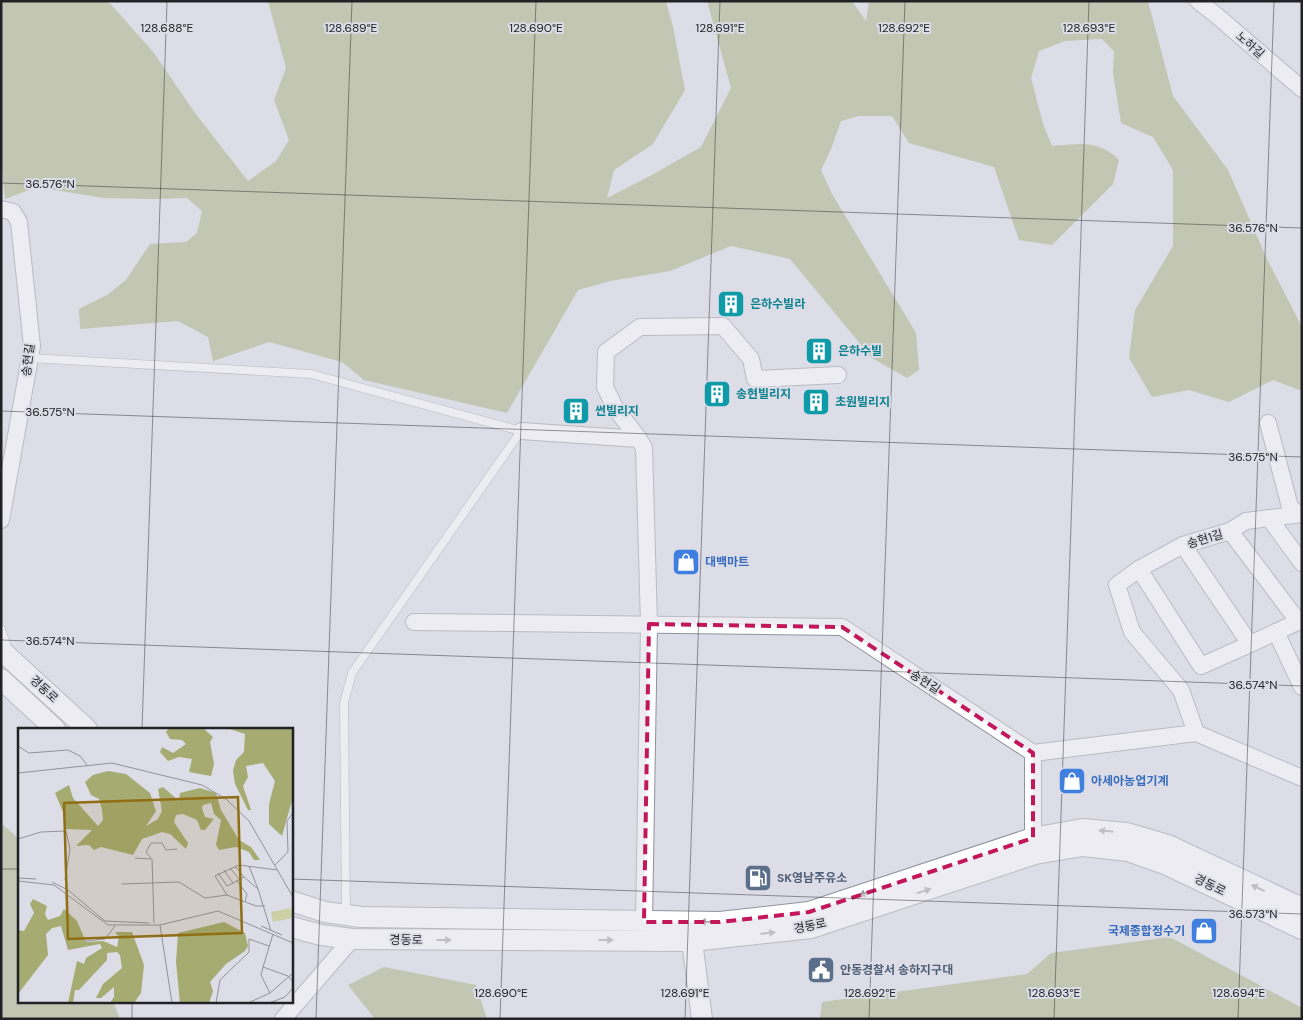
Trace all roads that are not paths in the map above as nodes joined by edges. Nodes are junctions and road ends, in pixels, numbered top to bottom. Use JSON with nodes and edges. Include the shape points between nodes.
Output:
{"nodes":[{"id":1,"x":1198,"y":1,"type":"edge"},
{"id":2,"x":1302,"y":89,"type":"edge"},
{"id":3,"x":1,"y":209,"type":"edge"},
{"id":4,"x":30,"y":358,"type":"junction"},
{"id":5,"x":838,"y":375,"type":"dead end"},
{"id":6,"x":1268,"y":423,"type":"dead end"},
{"id":7,"x":521,"y":431,"type":"junction"},
{"id":8,"x":639,"y":439,"type":"junction"},
{"id":9,"x":1300,"y":514,"type":"edge"},
{"id":10,"x":1268,"y":518,"type":"junction"},
{"id":11,"x":1,"y":520,"type":"edge"},
{"id":12,"x":1230,"y":531,"type":"junction"},
{"id":13,"x":1184,"y":545,"type":"junction"},
{"id":14,"x":1302,"y":563,"type":"edge"},
{"id":15,"x":1139,"y":569,"type":"junction"},
{"id":16,"x":1300,"y":620,"type":"edge"},
{"id":17,"x":414,"y":622,"type":"dead end"},
{"id":18,"x":649,"y":624,"type":"junction"},
{"id":19,"x":1,"y":629,"type":"edge"},
{"id":20,"x":1276,"y":632,"type":"junction"},
{"id":21,"x":1250,"y":644,"type":"junction"},
{"id":22,"x":12,"y":674,"type":"edge"},
{"id":23,"x":1302,"y":687,"type":"edge"},
{"id":24,"x":54,"y":728,"type":"edge"},
{"id":25,"x":86,"y":728,"type":"edge"},
{"id":26,"x":1196,"y":733,"type":"junction"},
{"id":27,"x":1033,"y":753,"type":"junction"},
{"id":28,"x":1302,"y":778,"type":"edge"},
{"id":29,"x":1034,"y":838,"type":"junction"},
{"id":30,"x":292,"y":901,"type":"edge"},
{"id":31,"x":1302,"y":908,"type":"edge"},
{"id":32,"x":346,"y":916,"type":"junction"},
{"id":33,"x":644,"y":922,"type":"junction"},
{"id":34,"x":292,"y":926,"type":"edge"},
{"id":35,"x":1302,"y":929,"type":"edge"},
{"id":36,"x":352,"y":939,"type":"junction"},
{"id":37,"x":692,"y":941,"type":"junction"},
{"id":38,"x":283,"y":1019,"type":"edge"},
{"id":39,"x":702,"y":1019,"type":"edge"}],
"edges":[{"from":1,"to":2,"type":"street","name":"노하길"},
{"from":3,"to":4,"type":"street","name":"송현길","via":[[13,212],[19,222],[32,346]]},
{"from":4,"to":7,"type":"lane","via":[[311,374]]},
{"from":4,"to":11,"type":"street","name":"송현길"},
{"from":5,"to":8,"type":"street","via":[[755,380],[751,359],[723,326],[640,327],[606,352],[605,387],[615,408]]},
{"from":6,"to":9,"type":"street","via":[[1290,508]]},
{"from":7,"to":8,"type":"street"},
{"from":7,"to":32,"type":"lane","via":[[352,673],[344,703]]},
{"from":8,"to":18,"type":"street","via":[[644,448]]},
{"from":9,"to":10,"type":"street","name":"송현1길"},
{"from":10,"to":12,"type":"street","name":"송현1길","via":[[1246,521]]},
{"from":10,"to":14,"type":"street"},
{"from":12,"to":13,"type":"street","name":"송현1길"},
{"from":12,"to":16,"type":"street"},
{"from":13,"to":15,"type":"street","name":"송현1길"},
{"from":13,"to":21,"type":"street"},
{"from":15,"to":21,"type":"street","via":[[1201,666]]},
{"from":15,"to":26,"type":"street","name":"송현1길","via":[[1117,585],[1132,632],[1181,690]]},
{"from":16,"to":20,"type":"street"},
{"from":17,"to":18,"type":"street","name":"송현길"},
{"from":18,"to":27,"type":"street","name":"송현길","via":[[842,627]]},
{"from":18,"to":33,"type":"street"},
{"from":19,"to":22,"type":"lane"},
{"from":20,"to":21,"type":"street"},
{"from":20,"to":23,"type":"street"},
{"from":22,"to":24,"type":"street","name":"경동로"},
{"from":22,"to":25,"type":"street","name":"경동로"},
{"from":26,"to":27,"type":"street"},
{"from":26,"to":28,"type":"street"},
{"from":27,"to":29,"type":"street"},
{"from":31,"to":29,"type":"street","name":"경동로","one_way":true,"via":[[1168,846],[1127,834],[1082,828]]},
{"from":29,"to":33,"type":"street","name":"경동로","one_way":true,"via":[[809,912],[720,922]]},
{"from":30,"to":32,"type":"street","name":"경동로"},
{"from":32,"to":33,"type":"street","name":"경동로"},
{"from":34,"to":36,"type":"street","name":"경동로","via":[[321,935]]},
{"from":37,"to":35,"type":"street","name":"경동로","one_way":true,"via":[[811,928],[1036,854],[1083,846],[1128,851],[1165,864]]},
{"from":36,"to":37,"type":"street","name":"경동로","one_way":true},
{"from":36,"to":38,"type":"street"},
{"from":37,"to":39,"type":"street"}]}
